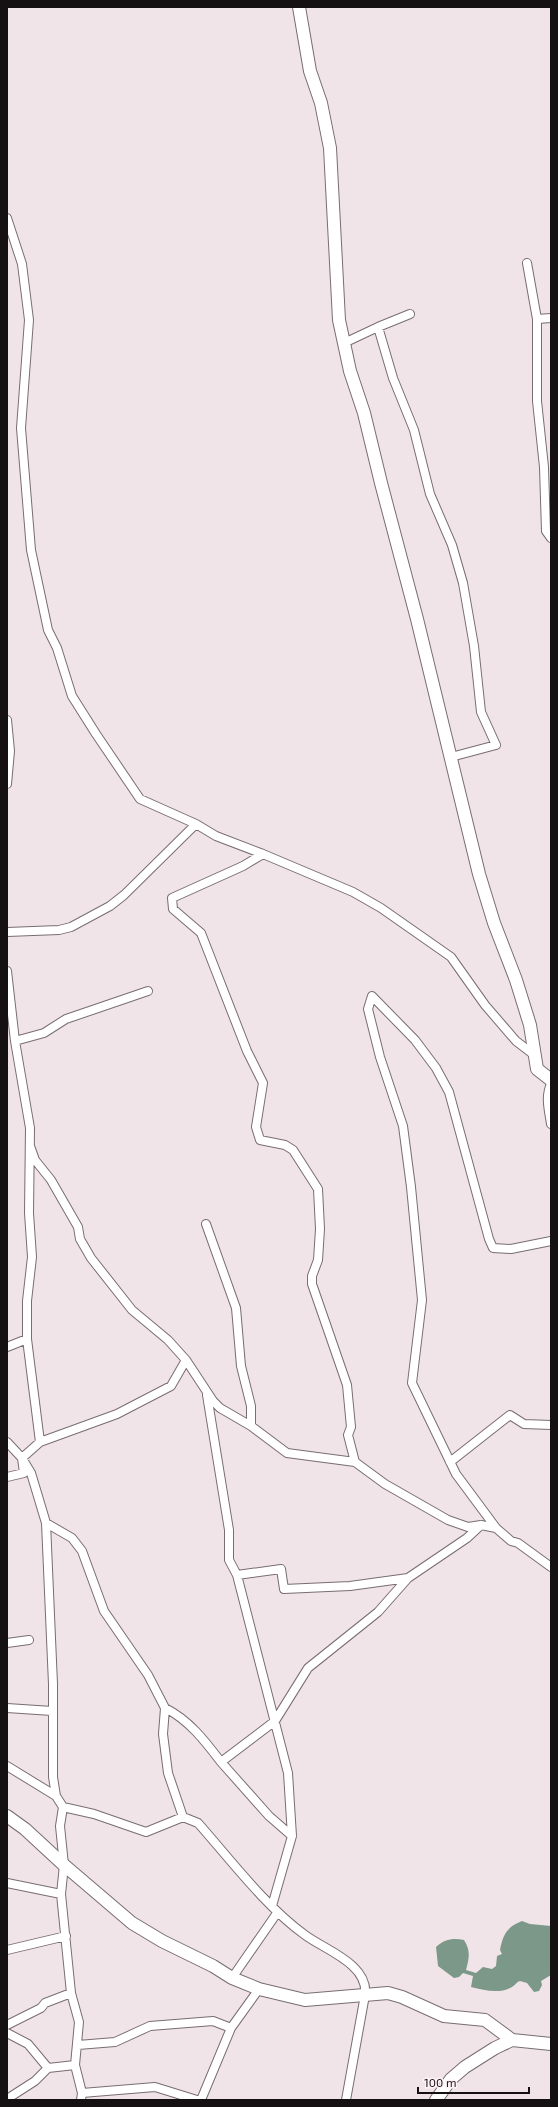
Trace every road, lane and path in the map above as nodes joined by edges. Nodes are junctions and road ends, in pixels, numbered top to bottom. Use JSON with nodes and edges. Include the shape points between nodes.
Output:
{"nodes":[{"id":1,"x":299,"y":7,"type":"edge"},
{"id":2,"x":7,"y":218,"type":"edge"},
{"id":3,"x":527,"y":263,"type":"dead end"},
{"id":4,"x":410,"y":314,"type":"dead end"},
{"id":5,"x":551,"y":318,"type":"edge"},
{"id":6,"x":537,"y":319,"type":"junction"},
{"id":7,"x":378,"y":327,"type":"junction"},
{"id":8,"x":344,"y":343,"type":"junction"},
{"id":9,"x":551,"y":538,"type":"edge"},
{"id":10,"x":7,"y":720,"type":"edge"},
{"id":11,"x":452,"y":757,"type":"junction"},
{"id":12,"x":7,"y":784,"type":"edge"},
{"id":13,"x":196,"y":824,"type":"junction"},
{"id":14,"x":264,"y":854,"type":"junction"},
{"id":15,"x":7,"y":932,"type":"edge"},
{"id":16,"x":7,"y":971,"type":"edge"},
{"id":17,"x":148,"y":991,"type":"dead end"},
{"id":18,"x":15,"y":1041,"type":"junction"},
{"id":19,"x":533,"y":1054,"type":"junction"},
{"id":20,"x":551,"y":1080,"type":"edge"},
{"id":21,"x":551,"y":1084,"type":"edge"},
{"id":22,"x":551,"y":1124,"type":"edge"},
{"id":23,"x":30,"y":1146,"type":"junction"},
{"id":24,"x":206,"y":1224,"type":"dead end"},
{"id":25,"x":551,"y":1241,"type":"edge"},
{"id":26,"x":27,"y":1339,"type":"junction"},
{"id":27,"x":7,"y":1347,"type":"edge"},
{"id":28,"x":186,"y":1360,"type":"junction"},
{"id":29,"x":206,"y":1390,"type":"junction"},
{"id":30,"x":551,"y":1425,"type":"edge"},
{"id":31,"x":252,"y":1426,"type":"junction"},
{"id":32,"x":7,"y":1442,"type":"edge"},
{"id":33,"x":40,"y":1442,"type":"junction"},
{"id":34,"x":22,"y":1458,"type":"junction"},
{"id":35,"x":355,"y":1462,"type":"junction"},
{"id":36,"x":450,"y":1462,"type":"junction"},
{"id":37,"x":7,"y":1477,"type":"edge"},
{"id":38,"x":46,"y":1523,"type":"junction"},
{"id":39,"x":481,"y":1525,"type":"junction"},
{"id":40,"x":496,"y":1528,"type":"junction"},
{"id":41,"x":551,"y":1566,"type":"edge"},
{"id":42,"x":238,"y":1575,"type":"junction"},
{"id":43,"x":408,"y":1578,"type":"junction"},
{"id":44,"x":29,"y":1640,"type":"dead end"},
{"id":45,"x":7,"y":1643,"type":"edge"},
{"id":46,"x":7,"y":1708,"type":"edge"},
{"id":47,"x":165,"y":1708,"type":"junction"},
{"id":48,"x":52,"y":1711,"type":"junction"},
{"id":49,"x":275,"y":1721,"type":"junction"},
{"id":50,"x":221,"y":1762,"type":"junction"},
{"id":51,"x":7,"y":1766,"type":"edge"},
{"id":52,"x":56,"y":1796,"type":"junction"},
{"id":53,"x":63,"y":1807,"type":"junction"},
{"id":54,"x":7,"y":1816,"type":"edge"},
{"id":55,"x":183,"y":1817,"type":"junction"},
{"id":56,"x":292,"y":1836,"type":"junction"},
{"id":57,"x":64,"y":1865,"type":"junction"},
{"id":58,"x":7,"y":1883,"type":"edge"},
{"id":59,"x":61,"y":1894,"type":"junction"},
{"id":60,"x":272,"y":1906,"type":"junction"},
{"id":61,"x":277,"y":1913,"type":"junction"},
{"id":62,"x":66,"y":1936,"type":"junction"},
{"id":63,"x":7,"y":1950,"type":"edge"},
{"id":64,"x":232,"y":1978,"type":"junction"},
{"id":65,"x":259,"y":1989,"type":"junction"},
{"id":66,"x":71,"y":1993,"type":"junction"},
{"id":67,"x":365,"y":1995,"type":"junction"},
{"id":68,"x":7,"y":2024,"type":"edge"},
{"id":69,"x":232,"y":2028,"type":"junction"},
{"id":70,"x":7,"y":2033,"type":"edge"},
{"id":71,"x":512,"y":2040,"type":"junction"},
{"id":72,"x":551,"y":2044,"type":"edge"},
{"id":73,"x":78,"y":2045,"type":"junction"},
{"id":74,"x":75,"y":2065,"type":"junction"},
{"id":75,"x":48,"y":2068,"type":"junction"},
{"id":76,"x":81,"y":2096,"type":"edge"},
{"id":77,"x":7,"y":2099,"type":"edge"},
{"id":78,"x":197,"y":2100,"type":"edge"},
{"id":79,"x":201,"y":2100,"type":"edge"},
{"id":80,"x":346,"y":2100,"type":"edge"},
{"id":81,"x":436,"y":2100,"type":"edge"}],
"edges":[{"from":1,"to":8,"type":"street","via":[[310,71],[321,103],[330,148],[339,320]]},
{"from":2,"to":13,"type":"street","via":[[22,264],[29,320],[21,428],[31,550],[48,630],[57,648],[72,696],[129,785],[140,799]]},
{"from":3,"to":6,"type":"street"},
{"from":4,"to":7,"type":"street"},
{"from":5,"to":6,"type":"street"},
{"from":6,"to":9,"type":"street","via":[[537,401],[544,467],[546,531]]},
{"from":7,"to":8,"type":"street"},
{"from":7,"to":11,"type":"street","via":[[393,378],[414,430],[430,494],[452,545],[474,646],[481,712],[496,745]]},
{"from":8,"to":11,"type":"street"},
{"from":10,"to":12,"type":"street","via":[[10,751]]},
{"from":11,"to":19,"type":"street","via":[[479,874],[530,1025]]},
{"from":13,"to":14,"type":"street","via":[[216,836]]},
{"from":13,"to":15,"type":"street","via":[[110,906],[71,927],[60,930]]},
{"from":14,"to":19,"type":"street","via":[[353,892],[381,908],[451,957],[485,1005],[511,1035]]},
{"from":14,"to":35,"type":"street","via":[[172,898],[173,909],[200,933],[247,1052],[263,1083],[256,1127],[260,1140],[285,1145],[293,1150],[318,1189],[320,1229],[318,1260],[312,1284],[347,1385],[351,1427],[348,1435]]},
{"from":16,"to":18,"type":"street"},
{"from":17,"to":18,"type":"street","via":[[66,1019],[44,1033]]},
{"from":18,"to":23,"type":"street","via":[[26,1096]]},
{"from":19,"to":20,"type":"street","via":[[537,1069]]},
{"from":21,"to":22,"type":"street","via":[[547,1103]]},
{"from":23,"to":26,"type":"street","via":[[29,1213],[32,1257],[27,1301]]},
{"from":23,"to":28,"type":"street","via":[[35,1160],[51,1180],[78,1227],[80,1239],[91,1258],[132,1310],[168,1340]]},
{"from":24,"to":31,"type":"street","via":[[236,1308]]},
{"from":25,"to":36,"type":"street","via":[[511,1249],[493,1248],[449,1092],[436,1068],[415,1040],[372,996],[368,1009],[380,1057],[403,1126],[411,1187],[422,1300],[412,1383]]},
{"from":26,"to":27,"type":"street"},
{"from":26,"to":33,"type":"street"},
{"from":28,"to":29,"type":"street"},
{"from":28,"to":33,"type":"street","via":[[171,1386],[165,1390],[97,1422]]},
{"from":29,"to":31,"type":"street","via":[[220,1408]]},
{"from":29,"to":42,"type":"street","via":[[228,1530],[229,1560]]},
{"from":30,"to":36,"type":"street","via":[[524,1424],[510,1416]]},
{"from":31,"to":35,"type":"street","via":[[288,1453]]},
{"from":32,"to":34,"type":"street"},
{"from":33,"to":34,"type":"street"},
{"from":34,"to":37,"type":"street","via":[[24,1473]]},
{"from":34,"to":38,"type":"street","via":[[31,1473]]},
{"from":35,"to":39,"type":"street","via":[[385,1484],[448,1520],[468,1526]]},
{"from":36,"to":40,"type":"street","via":[[462,1484]]},
{"from":38,"to":47,"type":"street","via":[[72,1538],[82,1551],[104,1611],[145,1670]]},
{"from":38,"to":48,"type":"street","via":[[54,1684]]},
{"from":39,"to":40,"type":"street"},
{"from":39,"to":43,"type":"street","via":[[467,1538]]},
{"from":40,"to":41,"type":"street","via":[[511,1541],[518,1543]]},
{"from":42,"to":43,"type":"street","via":[[281,1569],[284,1589],[350,1586]]},
{"from":42,"to":49,"type":"street"},
{"from":43,"to":49,"type":"street","via":[[378,1612],[308,1668]]},
{"from":44,"to":45,"type":"street"},
{"from":46,"to":48,"type":"street"},
{"from":47,"to":50,"type":"street","via":[[181,1716]]},
{"from":47,"to":55,"type":"street","via":[[163,1734],[168,1773]]},
{"from":48,"to":52,"type":"street","via":[[52,1757]]},
{"from":49,"to":50,"type":"street"},
{"from":49,"to":56,"type":"street","via":[[288,1773]]},
{"from":50,"to":56,"type":"street","via":[[269,1816]]},
{"from":51,"to":52,"type":"street"},
{"from":52,"to":53,"type":"street"},
{"from":53,"to":55,"type":"street","via":[[94,1814],[146,1832]]},
{"from":53,"to":57,"type":"street","via":[[60,1832]]},
{"from":54,"to":57,"type":"street"},
{"from":55,"to":60,"type":"street","via":[[198,1823]]},
{"from":56,"to":60,"type":"street"},
{"from":57,"to":59,"type":"street"},
{"from":57,"to":64,"type":"street","via":[[132,1923]]},
{"from":58,"to":59,"type":"street"},
{"from":59,"to":62,"type":"street"},
{"from":60,"to":61,"type":"street"},
{"from":61,"to":64,"type":"street"},
{"from":61,"to":67,"type":"street","via":[[322,1947],[335,1952],[362,1976],[366,1985]]},
{"from":62,"to":63,"type":"street"},
{"from":62,"to":66,"type":"street"},
{"from":64,"to":65,"type":"street"},
{"from":65,"to":67,"type":"street","via":[[305,2000]]},
{"from":65,"to":69,"type":"street"},
{"from":66,"to":68,"type":"street","via":[[44,2003],[41,2008]]},
{"from":66,"to":73,"type":"street","via":[[79,2022]]},
{"from":67,"to":71,"type":"street","via":[[388,1993],[444,2016],[485,2020]]},
{"from":67,"to":80,"type":"street"},
{"from":69,"to":73,"type":"street","via":[[213,2021],[150,2026],[115,2042]]},
{"from":69,"to":79,"type":"street"},
{"from":70,"to":75,"type":"street","via":[[28,2044]]},
{"from":71,"to":72,"type":"street"},
{"from":71,"to":81,"type":"street","via":[[465,2067],[451,2079]]},
{"from":73,"to":74,"type":"street"},
{"from":74,"to":75,"type":"street"},
{"from":74,"to":76,"type":"street"},
{"from":75,"to":77,"type":"street","via":[[35,2081]]},
{"from":76,"to":78,"type":"street","via":[[155,2087]]}]}
